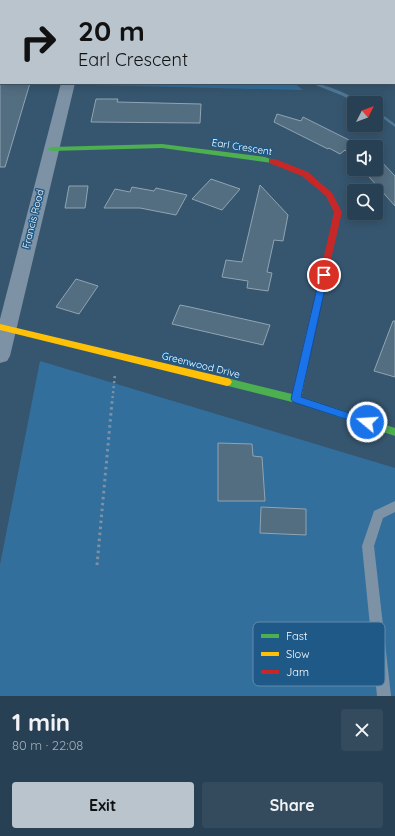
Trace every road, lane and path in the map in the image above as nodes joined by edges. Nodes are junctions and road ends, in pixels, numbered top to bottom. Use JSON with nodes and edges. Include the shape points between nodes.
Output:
{"nodes":[{"id":1,"x":68,"y":84,"type":"edge"},
{"id":2,"x":51,"y":149,"type":"junction"},
{"id":3,"x":3,"y":328,"type":"edge"},
{"id":4,"x":0,"y":356,"type":"edge"},
{"id":5,"x":117,"y":356,"type":"junction"},
{"id":6,"x":296,"y":399,"type":"junction"},
{"id":7,"x":395,"y":432,"type":"edge"},
{"id":8,"x":395,"y":506,"type":"edge"},
{"id":9,"x":97,"y":565,"type":"dead end"},
{"id":10,"x":376,"y":622,"type":"edge"},
{"id":11,"x":383,"y":686,"type":"edge"},
{"id":12,"x":384,"y":696,"type":"edge"}],
"edges":[{"from":1,"to":2,"type":"street","name":"Francis Road"},
{"from":2,"to":3,"type":"street","name":"Francis Road"},
{"from":2,"to":6,"type":"street","name":"Earl Crescent","via":[[162,146],[265,160],[305,174],[329,195],[338,212]]},
{"from":3,"to":4,"type":"street","name":"Francis Road"},
{"from":3,"to":5,"type":"street","name":"Greenwood Drive"},
{"from":5,"to":6,"type":"street","name":"Greenwood Drive"},
{"from":5,"to":9,"type":"path"},
{"from":6,"to":7,"type":"street","name":"Greenwood Drive"},
{"from":8,"to":10,"type":"lane","via":[[378,515],[368,546]]},
{"from":11,"to":12,"type":"lane"}]}
